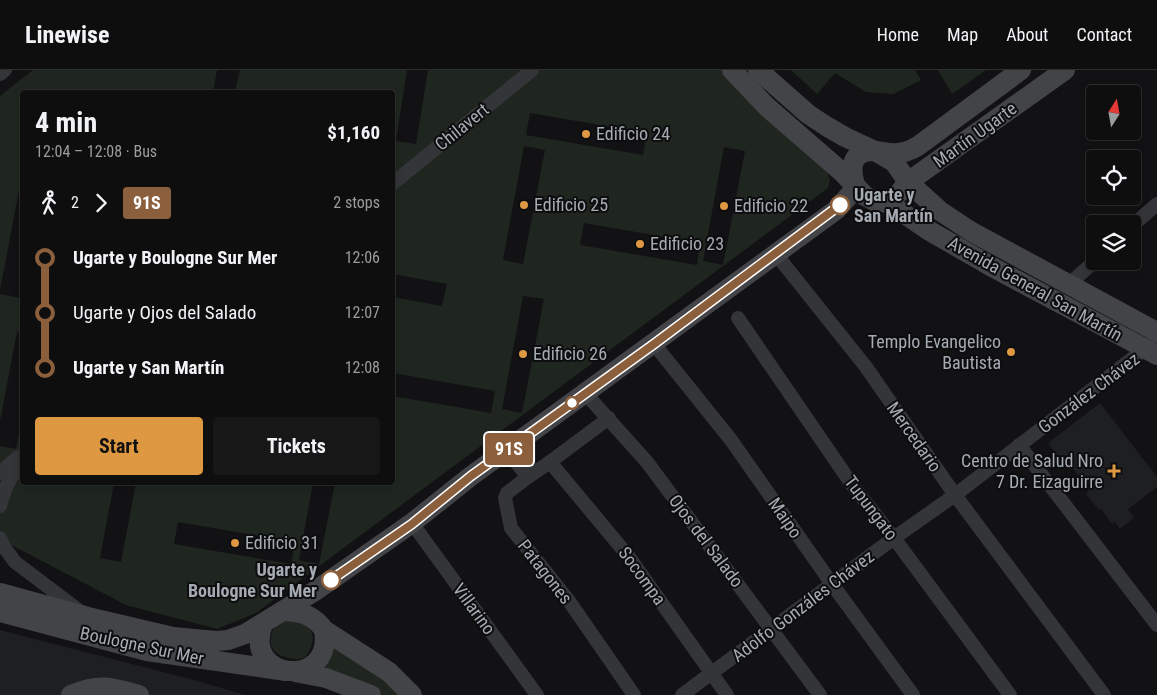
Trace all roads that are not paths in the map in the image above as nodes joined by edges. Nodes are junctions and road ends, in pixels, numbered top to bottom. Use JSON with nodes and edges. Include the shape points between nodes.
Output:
{"nodes":[{"id":1,"x":5,"y":70,"type":"edge"},
{"id":2,"x":532,"y":70,"type":"edge"},
{"id":3,"x":732,"y":70,"type":"edge"},
{"id":4,"x":758,"y":70,"type":"edge"},
{"id":5,"x":1021,"y":70,"type":"edge"},
{"id":6,"x":1065,"y":70,"type":"edge"},
{"id":7,"x":0,"y":74,"type":"edge"},
{"id":8,"x":875,"y":151,"type":"junction"},
{"id":9,"x":395,"y":182,"type":"edge"},
{"id":10,"x":908,"y":182,"type":"junction"},
{"id":11,"x":856,"y":188,"type":"junction"},
{"id":12,"x":887,"y":202,"type":"junction"},
{"id":13,"x":1157,"y":204,"type":"edge"},
{"id":14,"x":1141,"y":218,"type":"edge"},
{"id":15,"x":775,"y":253,"type":"junction"},
{"id":16,"x":1086,"y":268,"type":"edge"},
{"id":17,"x":1068,"y":285,"type":"junction"},
{"id":18,"x":738,"y":318,"type":"dead end"},
{"id":19,"x":1157,"y":332,"type":"edge"},
{"id":20,"x":654,"y":344,"type":"junction"},
{"id":21,"x":1153,"y":348,"type":"edge"},
{"id":22,"x":585,"y":393,"type":"junction"},
{"id":23,"x":609,"y":418,"type":"junction"},
{"id":24,"x":1019,"y":445,"type":"junction"},
{"id":25,"x":507,"y":451,"type":"junction"},
{"id":26,"x":20,"y":453,"type":"edge"},
{"id":27,"x":20,"y":454,"type":"edge"},
{"id":28,"x":0,"y":462,"type":"edge"},
{"id":29,"x":20,"y":462,"type":"edge"},
{"id":30,"x":550,"y":462,"type":"junction"},
{"id":31,"x":0,"y":473,"type":"edge"},
{"id":32,"x":528,"y":477,"type":"junction"},
{"id":33,"x":954,"y":495,"type":"junction"},
{"id":34,"x":0,"y":506,"type":"edge"},
{"id":35,"x":412,"y":524,"type":"junction"},
{"id":36,"x":0,"y":538,"type":"edge"},
{"id":37,"x":894,"y":538,"type":"junction"},
{"id":38,"x":0,"y":558,"type":"edge"},
{"id":39,"x":26,"y":572,"type":"junction"},
{"id":40,"x":832,"y":584,"type":"junction"},
{"id":41,"x":315,"y":591,"type":"junction"},
{"id":42,"x":0,"y":593,"type":"edge"},
{"id":43,"x":283,"y":611,"type":"junction"},
{"id":44,"x":0,"y":612,"type":"edge"},
{"id":45,"x":88,"y":617,"type":"junction"},
{"id":46,"x":263,"y":624,"type":"junction"},
{"id":47,"x":1157,"y":625,"type":"edge"},
{"id":48,"x":322,"y":628,"type":"junction"},
{"id":49,"x":771,"y":629,"type":"junction"},
{"id":50,"x":291,"y":672,"type":"junction"},
{"id":51,"x":711,"y":675,"type":"junction"},
{"id":52,"x":71,"y":695,"type":"edge"},
{"id":53,"x":139,"y":695,"type":"edge"},
{"id":54,"x":370,"y":695,"type":"edge"},
{"id":55,"x":412,"y":695,"type":"edge"},
{"id":56,"x":537,"y":695,"type":"edge"},
{"id":57,"x":634,"y":695,"type":"edge"},
{"id":58,"x":682,"y":695,"type":"edge"},
{"id":59,"x":727,"y":695,"type":"edge"},
{"id":60,"x":820,"y":695,"type":"edge"},
{"id":61,"x":913,"y":695,"type":"edge"},
{"id":62,"x":1010,"y":695,"type":"edge"},
{"id":63,"x":1104,"y":695,"type":"edge"}],
"edges":[{"from":1,"to":7,"type":"street"},
{"from":2,"to":9,"type":"street","name":"Chilavert"},
{"from":3,"to":11,"type":"street","name":"Avenida General San Martín","via":[[766,106]]},
{"from":4,"to":8,"type":"street","name":"Avenida General San Martín","via":[[808,114]]},
{"from":5,"to":8,"type":"street","name":"Martín Ugarte","via":[[918,146],[890,154]]},
{"from":6,"to":10,"type":"street","name":"Martín Ugarte"},
{"from":8,"to":10,"type":"street","name":"Avenida General San Martín","via":[[894,162]]},
{"from":8,"to":11,"type":"street","via":[[857,156],[851,174]]},
{"from":10,"to":12,"type":"street","name":"Martín Ugarte"},
{"from":10,"to":17,"type":"street","name":"Avenida General San Martín","via":[[940,211],[972,232]]},
{"from":11,"to":12,"type":"street","name":"Avenida General San Martín","via":[[878,203]]},
{"from":11,"to":15,"type":"street","via":[[836,210]]},
{"from":12,"to":21,"type":"street","name":"Avenida General San Martín","via":[[994,268]]},
{"from":13,"to":14,"type":"street"},
{"from":15,"to":20,"type":"street"},
{"from":15,"to":33,"type":"street","name":"Mercedario","via":[[866,367]]},
{"from":16,"to":17,"type":"street"},
{"from":17,"to":19,"type":"street","name":"Avenida General San Martín"},
{"from":18,"to":37,"type":"street","name":"Tupungato","via":[[855,489]]},
{"from":20,"to":22,"type":"street"},
{"from":20,"to":40,"type":"street","name":"Maipo","via":[[730,440]]},
{"from":21,"to":24,"type":"street","name":"González Chávez"},
{"from":22,"to":23,"type":"street","name":"Ojos del Salado"},
{"from":22,"to":25,"type":"street"},
{"from":23,"to":30,"type":"street"},
{"from":23,"to":49,"type":"street","name":"Ojos del Salado","via":[[646,462]]},
{"from":24,"to":33,"type":"street","name":"Adolfo Gonzáles Chávez"},
{"from":24,"to":47,"type":"street"},
{"from":25,"to":32,"type":"street"},
{"from":25,"to":35,"type":"street"},
{"from":26,"to":28,"type":"street"},
{"from":27,"to":31,"type":"street"},
{"from":29,"to":34,"type":"street"},
{"from":30,"to":32,"type":"street"},
{"from":30,"to":51,"type":"street","name":"Socompa","via":[[629,557]]},
{"from":32,"to":57,"type":"street","name":"Patagones","via":[[505,498],[511,528],[569,601]]},
{"from":33,"to":37,"type":"street","name":"Adolfo Gonzáles Chávez"},
{"from":33,"to":63,"type":"street","name":"Mercedario"},
{"from":35,"to":41,"type":"street"},
{"from":35,"to":56,"type":"street","name":"Villarino"},
{"from":36,"to":39,"type":"street","via":[[4,548]]},
{"from":37,"to":40,"type":"street","name":"Adolfo Gonzáles Chávez"},
{"from":37,"to":62,"type":"street","name":"Tupungato"},
{"from":38,"to":39,"type":"street"},
{"from":39,"to":45,"type":"street"},
{"from":40,"to":49,"type":"street","name":"Adolfo Gonzáles Chávez"},
{"from":40,"to":61,"type":"street","name":"Maipo"},
{"from":41,"to":43,"type":"street"},
{"from":41,"to":48,"type":"street","via":[[313,602]]},
{"from":42,"to":45,"type":"street","name":"Boulogne Sur Mer"},
{"from":43,"to":46,"type":"street"},
{"from":43,"to":48,"type":"street","via":[[303,614]]},
{"from":44,"to":50,"type":"street","name":"Boulogne Sur Mer","via":[[147,651]]},
{"from":45,"to":46,"type":"street","name":"Boulogne Sur Mer","via":[[173,638],[216,641],[245,634]]},
{"from":46,"to":50,"type":"street","via":[[259,634],[262,654],[267,661]]},
{"from":48,"to":50,"type":"street","via":[[324,647],[320,656],[306,669]]},
{"from":48,"to":55,"type":"street","via":[[389,672]]},
{"from":49,"to":51,"type":"street","name":"Adolfo Gonzáles Chávez"},
{"from":49,"to":60,"type":"street","name":"Ojos del Salado"},
{"from":50,"to":54,"type":"street","name":"Boulogne Sur Mer","via":[[326,678]]},
{"from":51,"to":58,"type":"street","name":"Adolfo Gonzáles Chávez"},
{"from":51,"to":59,"type":"street","name":"Socompa"},
{"from":52,"to":53,"type":"street","via":[[101,686]]}]}
